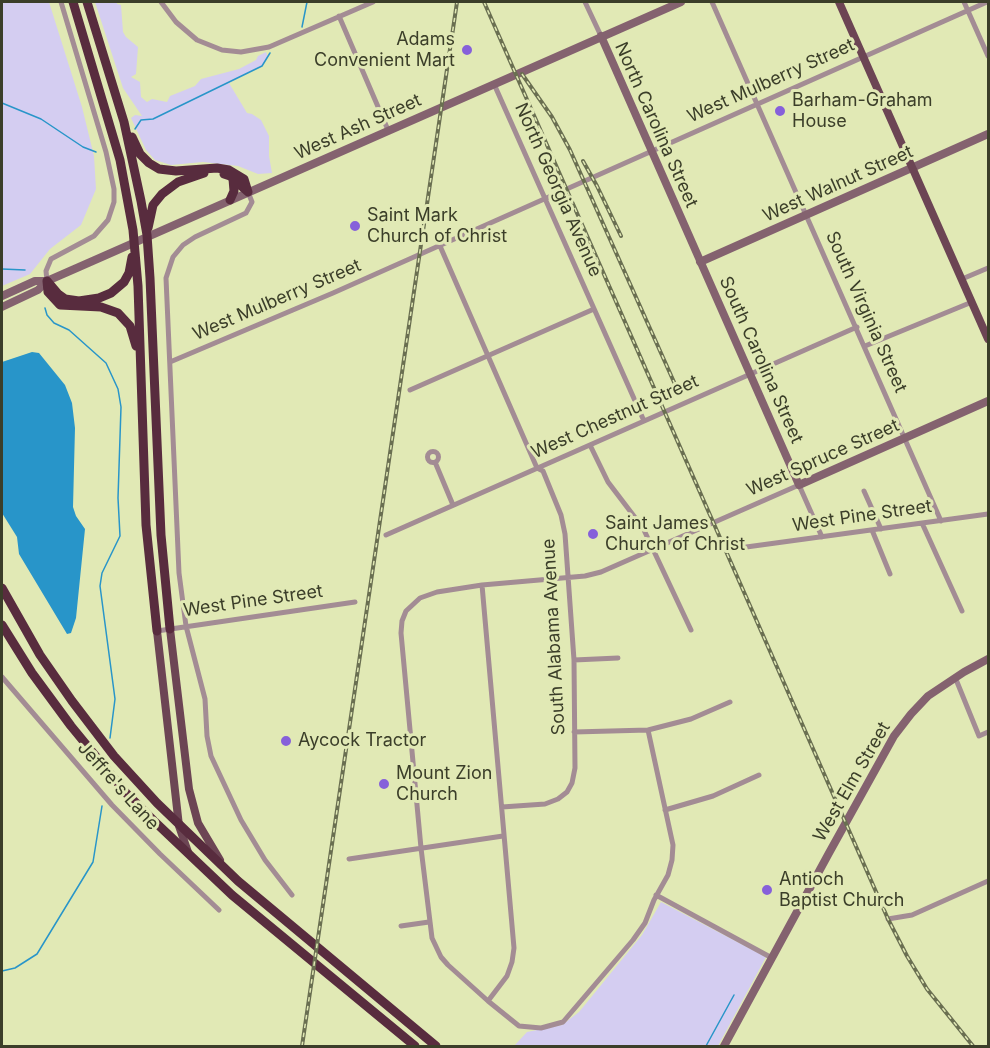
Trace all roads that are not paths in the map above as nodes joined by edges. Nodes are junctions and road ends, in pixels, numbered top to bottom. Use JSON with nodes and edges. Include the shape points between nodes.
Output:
{"nodes":[{"id":1,"x":61,"y":2,"type":"edge"},
{"id":2,"x":73,"y":2,"type":"edge"},
{"id":3,"x":87,"y":2,"type":"edge"},
{"id":4,"x":161,"y":2,"type":"edge"},
{"id":5,"x":373,"y":2,"type":"edge"},
{"id":6,"x":585,"y":2,"type":"edge"},
{"id":7,"x":681,"y":2,"type":"edge"},
{"id":8,"x":712,"y":2,"type":"edge"},
{"id":9,"x":839,"y":2,"type":"edge"},
{"id":10,"x":964,"y":2,"type":"edge"},
{"id":11,"x":987,"y":2,"type":"edge"},
{"id":12,"x":968,"y":10,"type":"junction"},
{"id":13,"x":339,"y":16,"type":"junction"},
{"id":14,"x":600,"y":36,"type":"junction"},
{"id":15,"x":988,"y":56,"type":"edge"},
{"id":16,"x":864,"y":57,"type":"junction"},
{"id":17,"x":494,"y":84,"type":"junction"},
{"id":18,"x":757,"y":103,"type":"junction"},
{"id":19,"x":124,"y":122,"type":"junction"},
{"id":20,"x":388,"y":130,"type":"junction"},
{"id":21,"x":988,"y":134,"type":"edge"},
{"id":22,"x":651,"y":151,"type":"junction"},
{"id":23,"x":913,"y":167,"type":"junction"},
{"id":24,"x":233,"y":179,"type":"junction"},
{"id":25,"x":248,"y":192,"type":"junction"},
{"id":26,"x":545,"y":197,"type":"junction"},
{"id":27,"x":230,"y":200,"type":"junction"},
{"id":28,"x":807,"y":214,"type":"junction"},
{"id":29,"x":147,"y":235,"type":"junction"},
{"id":30,"x":135,"y":246,"type":"junction"},
{"id":31,"x":440,"y":246,"type":"junction"},
{"id":32,"x":700,"y":262,"type":"junction"},
{"id":33,"x":988,"y":268,"type":"edge"},
{"id":34,"x":963,"y":279,"type":"junction"},
{"id":35,"x":47,"y":281,"type":"junction"},
{"id":36,"x":2,"y":296,"type":"edge"},
{"id":37,"x":972,"y":302,"type":"junction"},
{"id":38,"x":2,"y":307,"type":"edge"},
{"id":39,"x":594,"y":309,"type":"junction"},
{"id":40,"x":857,"y":327,"type":"junction"},
{"id":41,"x":988,"y":339,"type":"edge"},
{"id":42,"x":866,"y":346,"type":"junction"},
{"id":43,"x":488,"y":356,"type":"junction"},
{"id":44,"x":170,"y":362,"type":"junction"},
{"id":45,"x":140,"y":369,"type":"junction"},
{"id":46,"x":750,"y":374,"type":"junction"},
{"id":47,"x":410,"y":390,"type":"dead end"},
{"id":48,"x":988,"y":401,"type":"edge"},
{"id":49,"x":644,"y":421,"type":"junction"},
{"id":50,"x":904,"y":438,"type":"junction"},
{"id":51,"x":590,"y":445,"type":"junction"},
{"id":52,"x":435,"y":462,"type":"dead end"},
{"id":53,"x":537,"y":468,"type":"junction"},
{"id":54,"x":799,"y":485,"type":"junction"},
{"id":55,"x":864,"y":491,"type":"dead end"},
{"id":56,"x":453,"y":505,"type":"junction"},
{"id":57,"x":988,"y":514,"type":"edge"},
{"id":58,"x":941,"y":521,"type":"junction"},
{"id":59,"x":922,"y":523,"type":"junction"},
{"id":60,"x":880,"y":529,"type":"junction"},
{"id":61,"x":872,"y":530,"type":"junction"},
{"id":62,"x":386,"y":535,"type":"dead end"},
{"id":63,"x":822,"y":537,"type":"junction"},
{"id":64,"x":739,"y":548,"type":"dead end"},
{"id":65,"x":653,"y":549,"type":"junction"},
{"id":66,"x":890,"y":574,"type":"dead end"},
{"id":67,"x":569,"y":577,"type":"junction"},
{"id":68,"x":482,"y":585,"type":"junction"},
{"id":69,"x":2,"y":588,"type":"edge"},
{"id":70,"x":355,"y":602,"type":"dead end"},
{"id":71,"x":962,"y":611,"type":"dead end"},
{"id":72,"x":2,"y":625,"type":"edge"},
{"id":73,"x":186,"y":626,"type":"junction"},
{"id":74,"x":170,"y":629,"type":"junction"},
{"id":75,"x":691,"y":630,"type":"dead end"},
{"id":76,"x":156,"y":631,"type":"junction"},
{"id":77,"x":618,"y":658,"type":"dead end"},
{"id":78,"x":988,"y":659,"type":"edge"},
{"id":79,"x":574,"y":660,"type":"junction"},
{"id":80,"x":2,"y":677,"type":"edge"},
{"id":81,"x":955,"y":677,"type":"junction"},
{"id":82,"x":730,"y":702,"type":"dead end"},
{"id":83,"x":648,"y":730,"type":"junction"},
{"id":84,"x":574,"y":732,"type":"junction"},
{"id":85,"x":988,"y":732,"type":"edge"},
{"id":86,"x":759,"y":776,"type":"dead end"},
{"id":87,"x":502,"y":807,"type":"junction"},
{"id":88,"x":665,"y":810,"type":"junction"},
{"id":89,"x":179,"y":826,"type":"junction"},
{"id":90,"x":503,"y":837,"type":"junction"},
{"id":91,"x":421,"y":848,"type":"junction"},
{"id":92,"x":349,"y":859,"type":"dead end"},
{"id":93,"x":194,"y":861,"type":"junction"},
{"id":94,"x":229,"y":873,"type":"junction"},
{"id":95,"x":988,"y":881,"type":"edge"},
{"id":96,"x":292,"y":895,"type":"dead end"},
{"id":97,"x":656,"y":896,"type":"junction"},
{"id":98,"x":219,"y":910,"type":"dead end"},
{"id":99,"x":888,"y":919,"type":"dead end"},
{"id":100,"x":429,"y":922,"type":"junction"},
{"id":101,"x":400,"y":926,"type":"dead end"},
{"id":102,"x":772,"y":958,"type":"junction"},
{"id":103,"x":488,"y":1001,"type":"junction"},
{"id":104,"x":423,"y":1036,"type":"junction"},
{"id":105,"x":415,"y":1047,"type":"edge"},
{"id":106,"x":436,"y":1047,"type":"edge"},
{"id":107,"x":724,"y":1047,"type":"edge"}],
"edges":[{"from":1,"to":35,"type":"street","via":[[106,152],[114,202],[108,220],[94,236],[51,259]]},
{"from":2,"to":30,"type":"highway","via":[[120,160]]},
{"from":3,"to":19,"type":"highway"},
{"from":4,"to":13,"type":"street","via":[[190,35],[206,45],[231,51],[268,47]]},
{"from":5,"to":13,"type":"street"},
{"from":6,"to":14,"type":"street","name":"North Carolina Street"},
{"from":7,"to":14,"type":"street","name":"West Ash Street"},
{"from":8,"to":18,"type":"street","name":"South Virginia Street"},
{"from":9,"to":16,"type":"main road"},
{"from":10,"to":12,"type":"street"},
{"from":11,"to":12,"type":"street","name":"West Mulberry Street"},
{"from":12,"to":15,"type":"street"},
{"from":12,"to":16,"type":"street","name":"West Mulberry Street"},
{"from":13,"to":20,"type":"street"},
{"from":14,"to":17,"type":"street","name":"West Ash Street"},
{"from":14,"to":22,"type":"street","name":"North Carolina Street"},
{"from":16,"to":18,"type":"street","name":"West Mulberry Street"},
{"from":16,"to":23,"type":"main road"},
{"from":17,"to":20,"type":"street","name":"West Ash Street"},
{"from":17,"to":26,"type":"street","name":"North Georgia Avenue"},
{"from":18,"to":22,"type":"street","name":"West Mulberry Street"},
{"from":18,"to":28,"type":"street","name":"South Virginia Street"},
{"from":19,"to":25,"type":"highway","via":[[140,154],[154,166],[170,171],[230,170],[244,179]]},
{"from":19,"to":29,"type":"highway"},
{"from":20,"to":25,"type":"street","name":"West Ash Street"},
{"from":21,"to":23,"type":"street","name":"West Walnut Street"},
{"from":22,"to":26,"type":"street","name":"West Mulberry Street"},
{"from":22,"to":32,"type":"street","name":"North Carolina Street"},
{"from":23,"to":28,"type":"street","name":"West Walnut Street"},
{"from":23,"to":34,"type":"main road"},
{"from":24,"to":25,"type":"highway"},
{"from":24,"to":27,"type":"highway"},
{"from":24,"to":29,"type":"highway","via":[[221,173],[206,173],[172,185],[153,205]]},
{"from":25,"to":27,"type":"street","name":"West Ash Street"},
{"from":25,"to":44,"type":"street","via":[[252,202],[246,213],[189,241],[170,264],[166,285]]},
{"from":26,"to":31,"type":"street","name":"West Mulberry Street"},
{"from":26,"to":39,"type":"street","name":"North Georgia Avenue"},
{"from":27,"to":35,"type":"street","name":"West Ash Street"},
{"from":28,"to":32,"type":"street","name":"West Walnut Street"},
{"from":28,"to":40,"type":"street","name":"South Virginia Street"},
{"from":29,"to":74,"type":"highway","via":[[161,535]]},
{"from":30,"to":35,"type":"highway","via":[[126,278],[106,296],[87,301],[65,299]]},
{"from":30,"to":45,"type":"highway"},
{"from":31,"to":43,"type":"street","name":"South Alabama Avenue"},
{"from":31,"to":44,"type":"street","name":"West Mulberry Street"},
{"from":32,"to":46,"type":"street","name":"South Carolina Street"},
{"from":33,"to":34,"type":"street"},
{"from":34,"to":37,"type":"main road"},
{"from":35,"to":36,"type":"street","name":"West Ash Street","via":[[35,281]]},
{"from":35,"to":38,"type":"street","name":"West Ash Street","via":[[39,290]]},
{"from":35,"to":45,"type":"highway","via":[[48,292],[60,305],[106,308],[123,317],[132,331]]},
{"from":37,"to":41,"type":"main road"},
{"from":37,"to":42,"type":"street"},
{"from":39,"to":43,"type":"street"},
{"from":39,"to":49,"type":"street","name":"North Georgia Avenue"},
{"from":40,"to":42,"type":"street","name":"South Virginia Street"},
{"from":40,"to":46,"type":"street","name":"West Chestnut Street"},
{"from":42,"to":50,"type":"street","name":"South Virginia Street"},
{"from":43,"to":47,"type":"street"},
{"from":43,"to":53,"type":"street","name":"South Alabama Avenue"},
{"from":44,"to":73,"type":"street","via":[[177,550]]},
{"from":45,"to":76,"type":"highway","via":[[146,525]]},
{"from":46,"to":49,"type":"street","name":"West Chestnut Street"},
{"from":46,"to":54,"type":"street","name":"South Carolina Street"},
{"from":48,"to":50,"type":"street","name":"West Spruce Street"},
{"from":49,"to":51,"type":"street","name":"West Chestnut Street"},
{"from":50,"to":54,"type":"street","name":"West Spruce Street"},
{"from":50,"to":58,"type":"street","name":"South Virginia Street"},
{"from":51,"to":53,"type":"street","name":"West Chestnut Street"},
{"from":51,"to":65,"type":"street","via":[[608,482],[637,519]]},
{"from":52,"to":56,"type":"street"},
{"from":53,"to":56,"type":"street","name":"West Chestnut Street"},
{"from":53,"to":67,"type":"street","name":"South Alabama Avenue","via":[[543,471],[561,515]]},
{"from":54,"to":63,"type":"street","name":"South Carolina Street"},
{"from":54,"to":65,"type":"street","name":"West Spruce Street"},
{"from":55,"to":60,"type":"street"},
{"from":56,"to":62,"type":"street","name":"West Chestnut Street"},
{"from":57,"to":58,"type":"street","name":"West Pine Street"},
{"from":58,"to":59,"type":"street","name":"West Pine Street"},
{"from":59,"to":60,"type":"street","name":"West Pine Street"},
{"from":59,"to":71,"type":"street"},
{"from":60,"to":61,"type":"street","name":"West Pine Street"},
{"from":61,"to":63,"type":"street","name":"West Pine Street"},
{"from":61,"to":66,"type":"street"},
{"from":63,"to":64,"type":"street","name":"West Pine Street"},
{"from":65,"to":67,"type":"street","name":"West Spruce Street","via":[[601,572]]},
{"from":65,"to":75,"type":"street"},
{"from":67,"to":68,"type":"street","name":"West Spruce Street"},
{"from":67,"to":79,"type":"street","name":"South Alabama Avenue"},
{"from":68,"to":87,"type":"street"},
{"from":68,"to":91,"type":"street","name":"West Spruce Street","via":[[425,595],[406,611],[402,621]]},
{"from":69,"to":89,"type":"highway","via":[[45,663],[93,730]]},
{"from":70,"to":73,"type":"street","name":"West Pine Street"},
{"from":72,"to":93,"type":"highway","via":[[90,751]]},
{"from":73,"to":74,"type":"street","name":"West Pine Street"},
{"from":73,"to":96,"type":"street","via":[[205,699],[208,746],[219,776],[265,860]]},
{"from":74,"to":76,"type":"street","name":"West Pine Street"},
{"from":74,"to":94,"type":"main road","via":[[193,807],[206,838]]},
{"from":76,"to":89,"type":"main road"},
{"from":77,"to":79,"type":"street"},
{"from":78,"to":81,"type":"street","name":"West Elm Street"},
{"from":79,"to":84,"type":"street","name":"South Alabama Avenue"},
{"from":80,"to":98,"type":"street","name":"Jeffre's Lane","via":[[112,805]]},
{"from":81,"to":85,"type":"street","via":[[979,736]]},
{"from":81,"to":102,"type":"street","name":"West Elm Street","via":[[921,703],[888,744]]},
{"from":82,"to":83,"type":"street","via":[[691,719]]},
{"from":83,"to":84,"type":"street"},
{"from":83,"to":88,"type":"street"},
{"from":84,"to":87,"type":"street","name":"South Alabama Avenue","via":[[574,768],[567,792],[546,804]]},
{"from":86,"to":88,"type":"street","via":[[713,796]]},
{"from":87,"to":90,"type":"street"},
{"from":88,"to":97,"type":"street","via":[[673,845],[672,860]]},
{"from":89,"to":93,"type":"main road","via":[[183,844]]},
{"from":89,"to":94,"type":"highway"},
{"from":90,"to":91,"type":"street"},
{"from":90,"to":103,"type":"street","via":[[514,948],[507,976]]},
{"from":91,"to":92,"type":"street"},
{"from":91,"to":100,"type":"street"},
{"from":93,"to":105,"type":"highway"},
{"from":94,"to":104,"type":"highway"},
{"from":95,"to":99,"type":"street","via":[[912,915]]},
{"from":97,"to":102,"type":"street"},
{"from":97,"to":103,"type":"street","via":[[633,940],[563,1022],[541,1028],[519,1026]]},
{"from":100,"to":101,"type":"street"},
{"from":100,"to":103,"type":"street","via":[[441,957]]},
{"from":102,"to":107,"type":"street","name":"West Elm Street"},
{"from":104,"to":105,"type":"street"},
{"from":104,"to":106,"type":"highway"}]}
